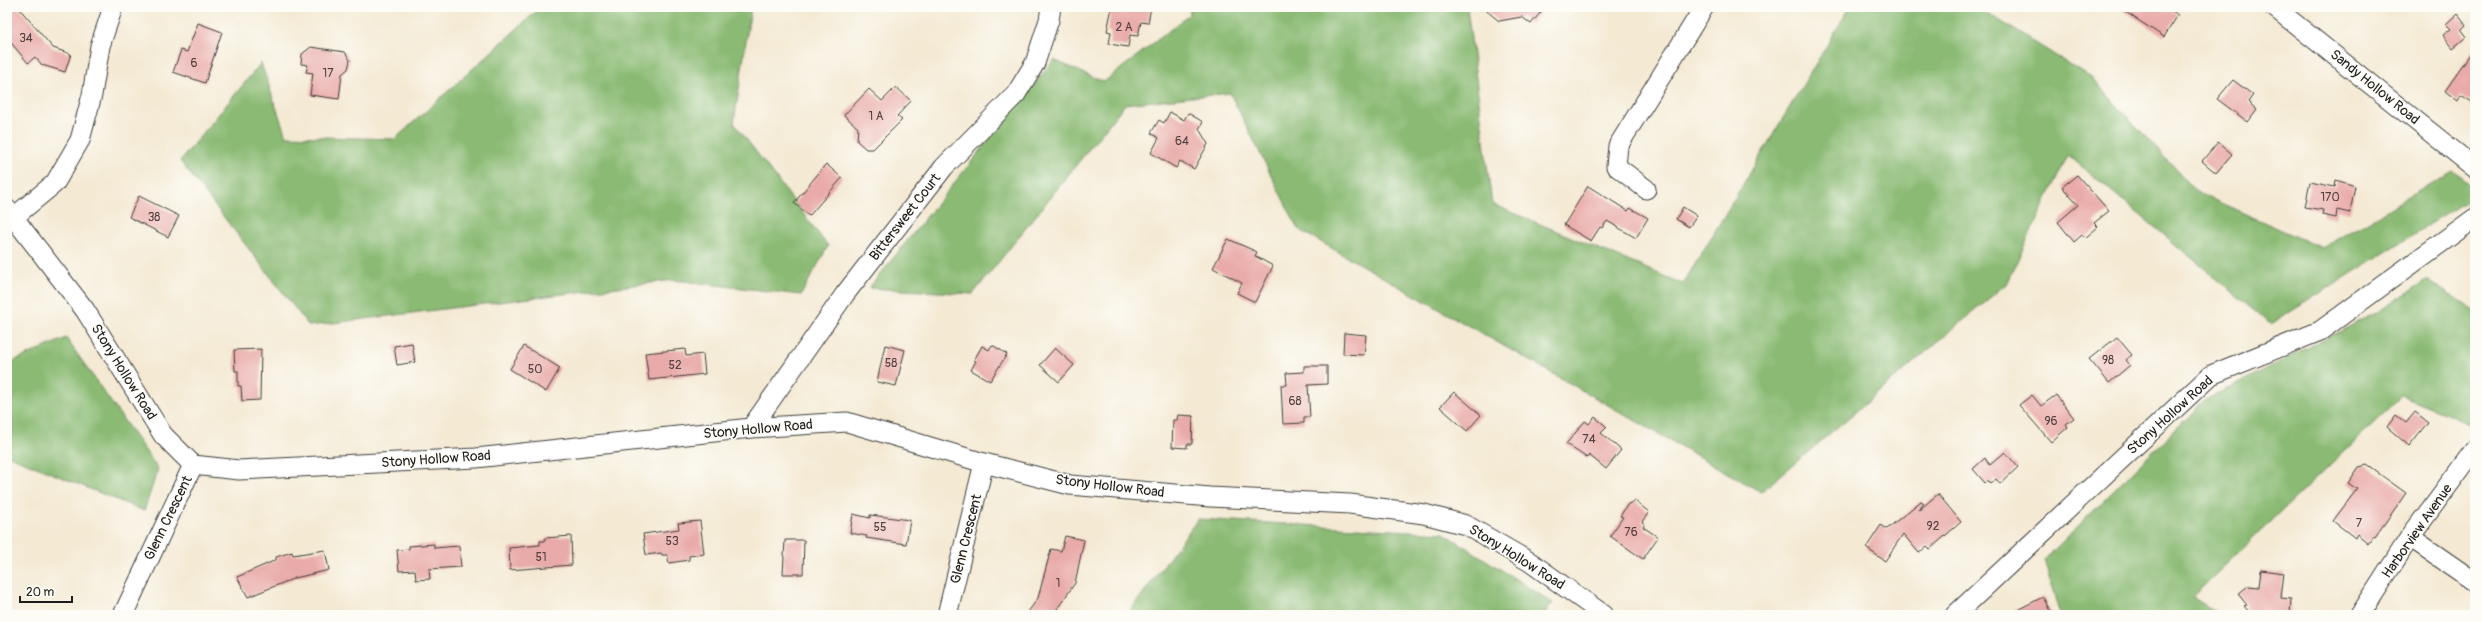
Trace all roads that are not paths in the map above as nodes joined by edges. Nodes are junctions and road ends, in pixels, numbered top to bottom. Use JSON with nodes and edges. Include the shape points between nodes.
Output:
{"nodes":[{"id":1,"x":113,"y":7,"type":"edge"},
{"id":2,"x":1051,"y":7,"type":"edge"},
{"id":3,"x":1704,"y":7,"type":"edge"},
{"id":4,"x":2274,"y":7,"type":"edge"},
{"id":5,"x":2475,"y":168,"type":"edge"},
{"id":6,"x":1646,"y":189,"type":"dead end"},
{"id":7,"x":10,"y":213,"type":"edge"},
{"id":8,"x":2475,"y":218,"type":"edge"},
{"id":9,"x":751,"y":428,"type":"junction"},
{"id":10,"x":2475,"y":449,"type":"edge"},
{"id":11,"x":984,"y":463,"type":"junction"},
{"id":12,"x":193,"y":465,"type":"junction"},
{"id":13,"x":2410,"y":537,"type":"junction"},
{"id":14,"x":2475,"y":582,"type":"edge"},
{"id":15,"x":123,"y":615,"type":"edge"},
{"id":16,"x":947,"y":615,"type":"edge"},
{"id":17,"x":1604,"y":615,"type":"edge"},
{"id":18,"x":1955,"y":615,"type":"edge"},
{"id":19,"x":2360,"y":615,"type":"edge"}],
"edges":[{"from":1,"to":7,"type":"street","via":[[100,46],[92,95],[80,140],[55,183]]},
{"from":2,"to":9,"type":"street","name":"Bittersweet Court","via":[[1035,63],[1016,94],[944,167],[845,294]]},
{"from":3,"to":6,"type":"street","via":[[1618,146],[1616,166]]},
{"from":4,"to":5,"type":"street","name":"Sandy Hollow Road"},
{"from":7,"to":12,"type":"street","name":"Stony Hollow Road","via":[[84,310],[163,434]]},
{"from":8,"to":18,"type":"street","name":"Stony Hollow Road","via":[[2320,331],[2210,375]]},
{"from":9,"to":11,"type":"street","name":"Stony Hollow Road","via":[[847,422]]},
{"from":9,"to":12,"type":"street","name":"Stony Hollow Road","via":[[476,458],[239,470]]},
{"from":10,"to":13,"type":"street","name":"Harborview Avenue"},
{"from":11,"to":16,"type":"street","name":"Glenn Crescent"},
{"from":11,"to":17,"type":"street","name":"Stony Hollow Road","via":[[1070,484],[1350,504],[1424,514],[1466,525],[1530,562]]},
{"from":12,"to":15,"type":"street","name":"Glenn Crescent"},
{"from":13,"to":14,"type":"street"},
{"from":13,"to":19,"type":"street","name":"Harborview Avenue"}]}
